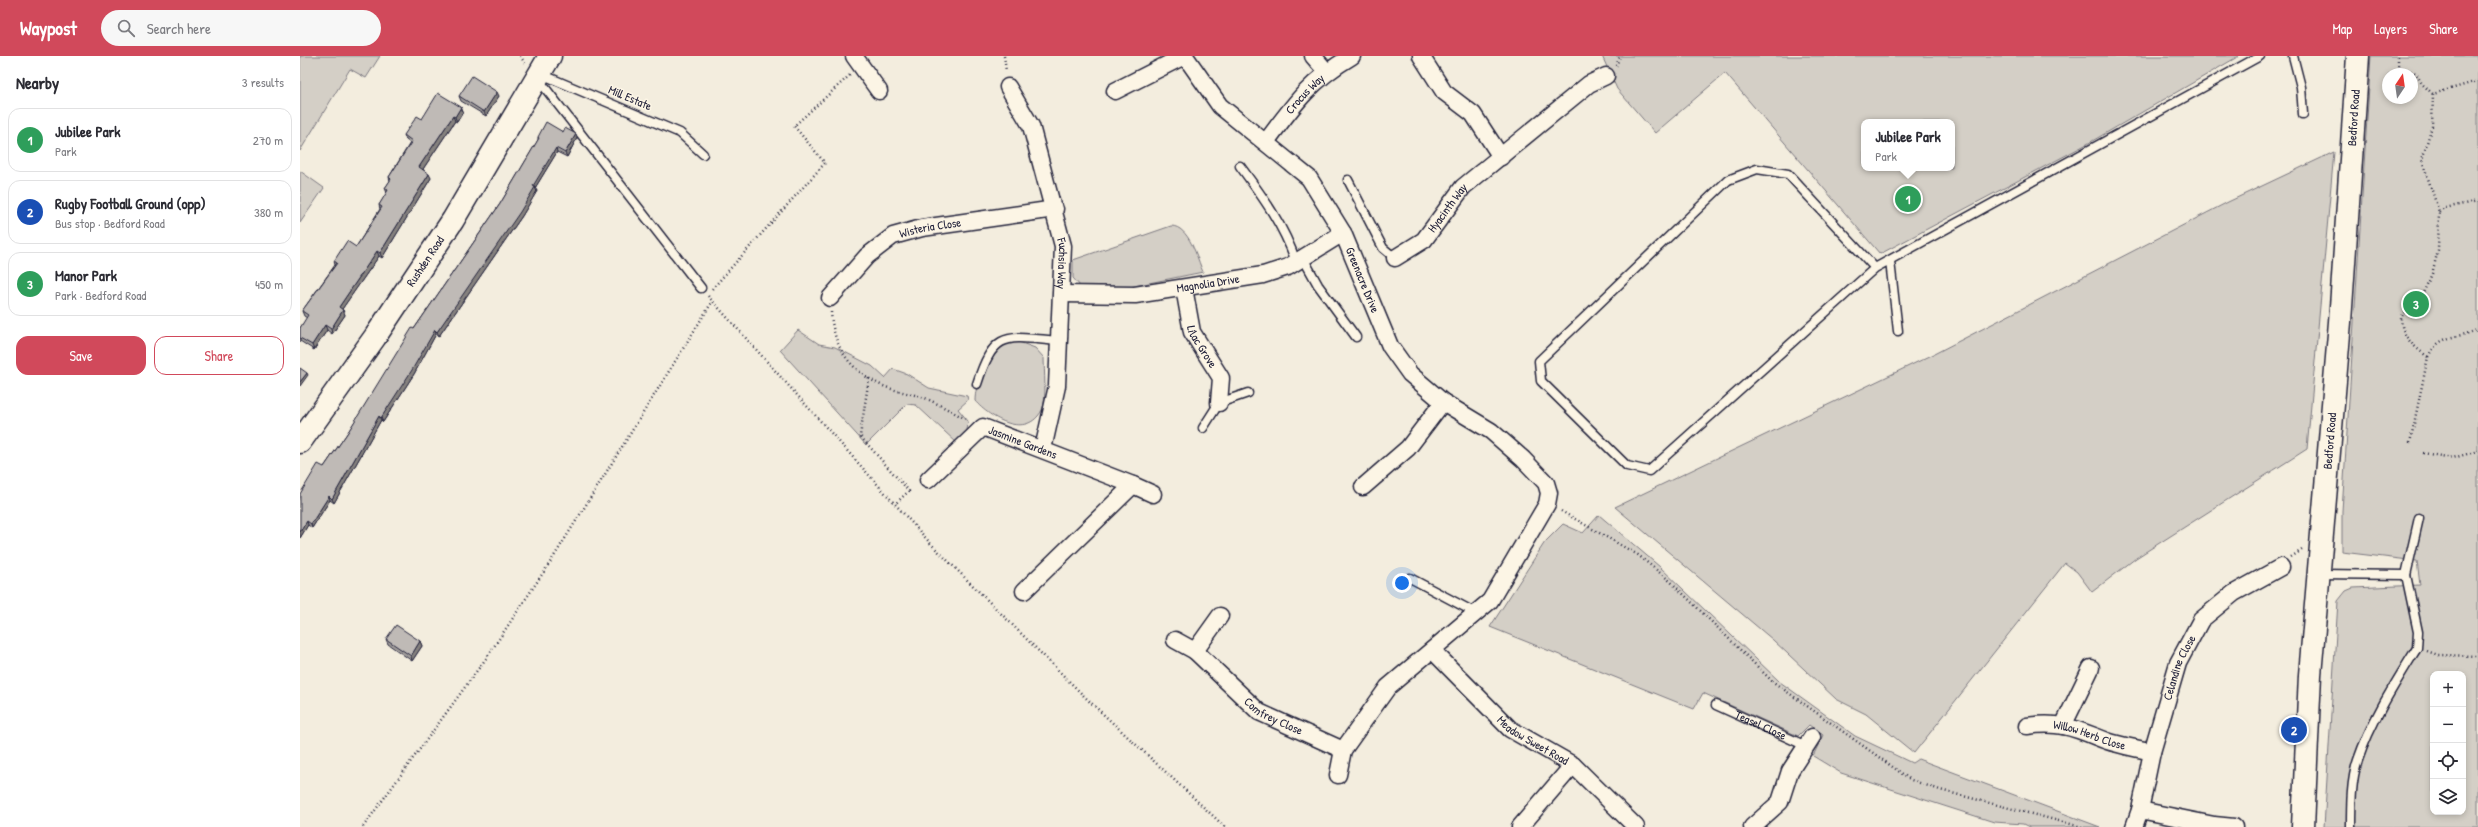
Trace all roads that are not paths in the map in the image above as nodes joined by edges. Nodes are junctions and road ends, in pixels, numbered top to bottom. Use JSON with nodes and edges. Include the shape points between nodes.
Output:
{"nodes":[{"id":1,"x":1184,"y":56,"type":"edge"},
{"id":2,"x":1313,"y":56,"type":"edge"},
{"id":3,"x":1352,"y":56,"type":"edge"},
{"id":4,"x":1421,"y":56,"type":"edge"},
{"id":5,"x":2260,"y":56,"type":"edge"},
{"id":6,"x":2293,"y":56,"type":"edge"},
{"id":7,"x":2358,"y":56,"type":"edge"},
{"id":8,"x":858,"y":61,"type":"edge"},
{"id":9,"x":543,"y":70,"type":"edge"},
{"id":10,"x":1326,"y":71,"type":"junction"},
{"id":11,"x":1606,"y":76,"type":"dead end"},
{"id":12,"x":1008,"y":87,"type":"dead end"},
{"id":13,"x":879,"y":91,"type":"dead end"},
{"id":14,"x":1115,"y":91,"type":"dead end"},
{"id":15,"x":2303,"y":114,"type":"dead end"},
{"id":16,"x":1266,"y":142,"type":"junction"},
{"id":17,"x":703,"y":154,"type":"dead end"},
{"id":18,"x":1501,"y":158,"type":"junction"},
{"id":19,"x":1240,"y":166,"type":"dead end"},
{"id":20,"x":1348,"y":180,"type":"dead end"},
{"id":21,"x":1055,"y":209,"type":"junction"},
{"id":22,"x":1343,"y":233,"type":"junction"},
{"id":23,"x":1395,"y":258,"type":"joint"},
{"id":24,"x":1299,"y":260,"type":"junction"},
{"id":25,"x":1890,"y":261,"type":"junction"},
{"id":26,"x":1875,"y":268,"type":"junction"},
{"id":27,"x":701,"y":288,"type":"road end"},
{"id":28,"x":1184,"y":288,"type":"junction"},
{"id":29,"x":1062,"y":294,"type":"junction"},
{"id":30,"x":830,"y":298,"type":"road end"},
{"id":31,"x":1898,"y":331,"type":"dead end"},
{"id":32,"x":1356,"y":337,"type":"dead end"},
{"id":33,"x":1060,"y":341,"type":"junction"},
{"id":34,"x":977,"y":384,"type":"dead end"},
{"id":35,"x":1248,"y":393,"type":"dead end"},
{"id":36,"x":1443,"y":402,"type":"junction"},
{"id":37,"x":1218,"y":403,"type":"junction"},
{"id":38,"x":1203,"y":428,"type":"dead end"},
{"id":39,"x":300,"y":442,"type":"edge"},
{"id":40,"x":1044,"y":450,"type":"junction"},
{"id":41,"x":928,"y":480,"type":"dead end"},
{"id":42,"x":1133,"y":486,"type":"junction"},
{"id":43,"x":1362,"y":487,"type":"dead end"},
{"id":44,"x":1153,"y":494,"type":"dead end"},
{"id":45,"x":2419,"y":518,"type":"dead end"},
{"id":46,"x":2281,"y":567,"type":"road end"},
{"id":47,"x":2319,"y":574,"type":"junction"},
{"id":48,"x":2406,"y":575,"type":"junction"},
{"id":49,"x":1410,"y":578,"type":"dead end"},
{"id":50,"x":1024,"y":591,"type":"dead end"},
{"id":51,"x":1476,"y":613,"type":"junction"},
{"id":52,"x":1220,"y":616,"type":"dead end"},
{"id":53,"x":1175,"y":640,"type":"dead end"},
{"id":54,"x":1195,"y":651,"type":"junction"},
{"id":55,"x":1433,"y":651,"type":"junction"},
{"id":56,"x":2091,"y":668,"type":"dead end"},
{"id":57,"x":1716,"y":705,"type":"dead end"},
{"id":58,"x":2027,"y":726,"type":"dead end"},
{"id":59,"x":2063,"y":726,"type":"junction"},
{"id":60,"x":1809,"y":741,"type":"joint"},
{"id":61,"x":1343,"y":750,"type":"junction"},
{"id":62,"x":2152,"y":752,"type":"junction"},
{"id":63,"x":1573,"y":765,"type":"junction"},
{"id":64,"x":1338,"y":775,"type":"dead end"},
{"id":65,"x":2140,"y":810,"type":"junction"},
{"id":66,"x":1520,"y":827,"type":"edge"},
{"id":67,"x":1636,"y":827,"type":"edge"},
{"id":68,"x":1752,"y":827,"type":"edge"},
{"id":69,"x":2134,"y":827,"type":"edge"},
{"id":70,"x":2234,"y":827,"type":"edge"},
{"id":71,"x":2303,"y":827,"type":"edge"},
{"id":72,"x":2351,"y":827,"type":"edge"}],
"edges":[{"from":1,"to":14,"type":"street"},
{"from":1,"to":16,"type":"street","name":"Greenacre Drive","via":[[1220,106]]},
{"from":2,"to":10,"type":"street"},
{"from":3,"to":10,"type":"street","name":"Crocus Way"},
{"from":4,"to":18,"type":"street","via":[[1444,92],[1473,114]]},
{"from":5,"to":25,"type":"lane"},
{"from":6,"to":15,"type":"lane","via":[[2301,87]]},
{"from":7,"to":47,"type":"main road","name":"Bedford Road"},
{"from":8,"to":13,"type":"street"},
{"from":9,"to":17,"type":"lane","name":"Mill Estate","via":[[680,133]]},
{"from":9,"to":27,"type":"lane"},
{"from":9,"to":39,"type":"main road","name":"Rushden Road","via":[[452,220],[375,337]]},
{"from":10,"to":16,"type":"street","name":"Crocus Way","via":[[1296,101]]},
{"from":11,"to":18,"type":"street","name":"Hyacinth Way","via":[[1589,84]]},
{"from":12,"to":21,"type":"street","name":"Fuchsia Way","via":[[1031,126]]},
{"from":16,"to":22,"type":"street","name":"Greenacre Drive","via":[[1309,178]]},
{"from":18,"to":23,"type":"street","name":"Hyacinth Way","via":[[1463,187],[1424,240]]},
{"from":19,"to":24,"type":"lane","via":[[1267,201]]},
{"from":20,"to":23,"type":"lane","via":[[1383,248]]},
{"from":21,"to":29,"type":"street","name":"Fuchsia Way","via":[[1063,246]]},
{"from":21,"to":30,"type":"street","name":"Wisteria Close","via":[[922,228],[893,236],[867,256]]},
{"from":22,"to":24,"type":"street","name":"Magnolia Drive"},
{"from":22,"to":36,"type":"street","name":"Greenacre Drive","via":[[1390,346],[1410,374]]},
{"from":24,"to":28,"type":"street","name":"Magnolia Drive","via":[[1288,267],[1263,275]]},
{"from":24,"to":32,"type":"lane"},
{"from":25,"to":26,"type":"lane"},
{"from":25,"to":31,"type":"lane"},
{"from":26,"to":26,"type":"lane","via":[[1649,471],[1627,466],[1541,381],[1539,361],[1728,180],[1757,169],[1788,174]]},
{"from":28,"to":29,"type":"street","name":"Magnolia Drive","via":[[1135,295]]},
{"from":28,"to":37,"type":"street","name":"Lilac Grove","via":[[1192,332],[1221,378]]},
{"from":29,"to":33,"type":"street","name":"Fuchsia Way"},
{"from":33,"to":34,"type":"lane","via":[[1019,337],[999,341],[991,350]]},
{"from":33,"to":40,"type":"street","name":"Fuchsia Way","via":[[1057,386]]},
{"from":35,"to":37,"type":"lane"},
{"from":36,"to":43,"type":"street","via":[[1408,448]]},
{"from":36,"to":51,"type":"street","name":"Greenacre Drive","via":[[1491,431],[1546,483],[1548,498],[1490,601]]},
{"from":37,"to":38,"type":"lane"},
{"from":40,"to":41,"type":"street","name":"Jasmine Gardens","via":[[983,427]]},
{"from":40,"to":42,"type":"street","name":"Jasmine Gardens"},
{"from":42,"to":44,"type":"street","name":"Jasmine Gardens"},
{"from":42,"to":50,"type":"street"},
{"from":45,"to":48,"type":"lane"},
{"from":46,"to":62,"type":"street","name":"Celandine Close","via":[[2234,593],[2201,620],[2178,663]]},
{"from":47,"to":48,"type":"lane"},
{"from":47,"to":71,"type":"main road","name":"Bedford Road","via":[[2310,675]]},
{"from":48,"to":72,"type":"lane","via":[[2418,632],[2417,648],[2366,739],[2357,761]]},
{"from":49,"to":51,"type":"lane"},
{"from":51,"to":55,"type":"street"},
{"from":52,"to":54,"type":"street"},
{"from":53,"to":54,"type":"street","name":"Comfrey Close"},
{"from":54,"to":61,"type":"street","name":"Comfrey Close","via":[[1259,712]]},
{"from":55,"to":61,"type":"street","via":[[1388,687]]},
{"from":55,"to":63,"type":"street","name":"Meadow Sweet Road","via":[[1510,729]]},
{"from":56,"to":59,"type":"street"},
{"from":57,"to":60,"type":"lane","name":"Teasel Close"},
{"from":58,"to":59,"type":"street","name":"Willow Herb Close","via":[[2048,723]]},
{"from":59,"to":62,"type":"street","name":"Willow Herb Close","via":[[2078,728],[2108,741]]},
{"from":60,"to":68,"type":"street","name":"Teasel Close","via":[[1790,771],[1780,802]]},
{"from":61,"to":64,"type":"street"},
{"from":62,"to":65,"type":"street","name":"Celandine Close"},
{"from":63,"to":66,"type":"street"},
{"from":63,"to":67,"type":"street","name":"Meadow Sweet Road"},
{"from":65,"to":69,"type":"street"},
{"from":65,"to":70,"type":"street"}]}
